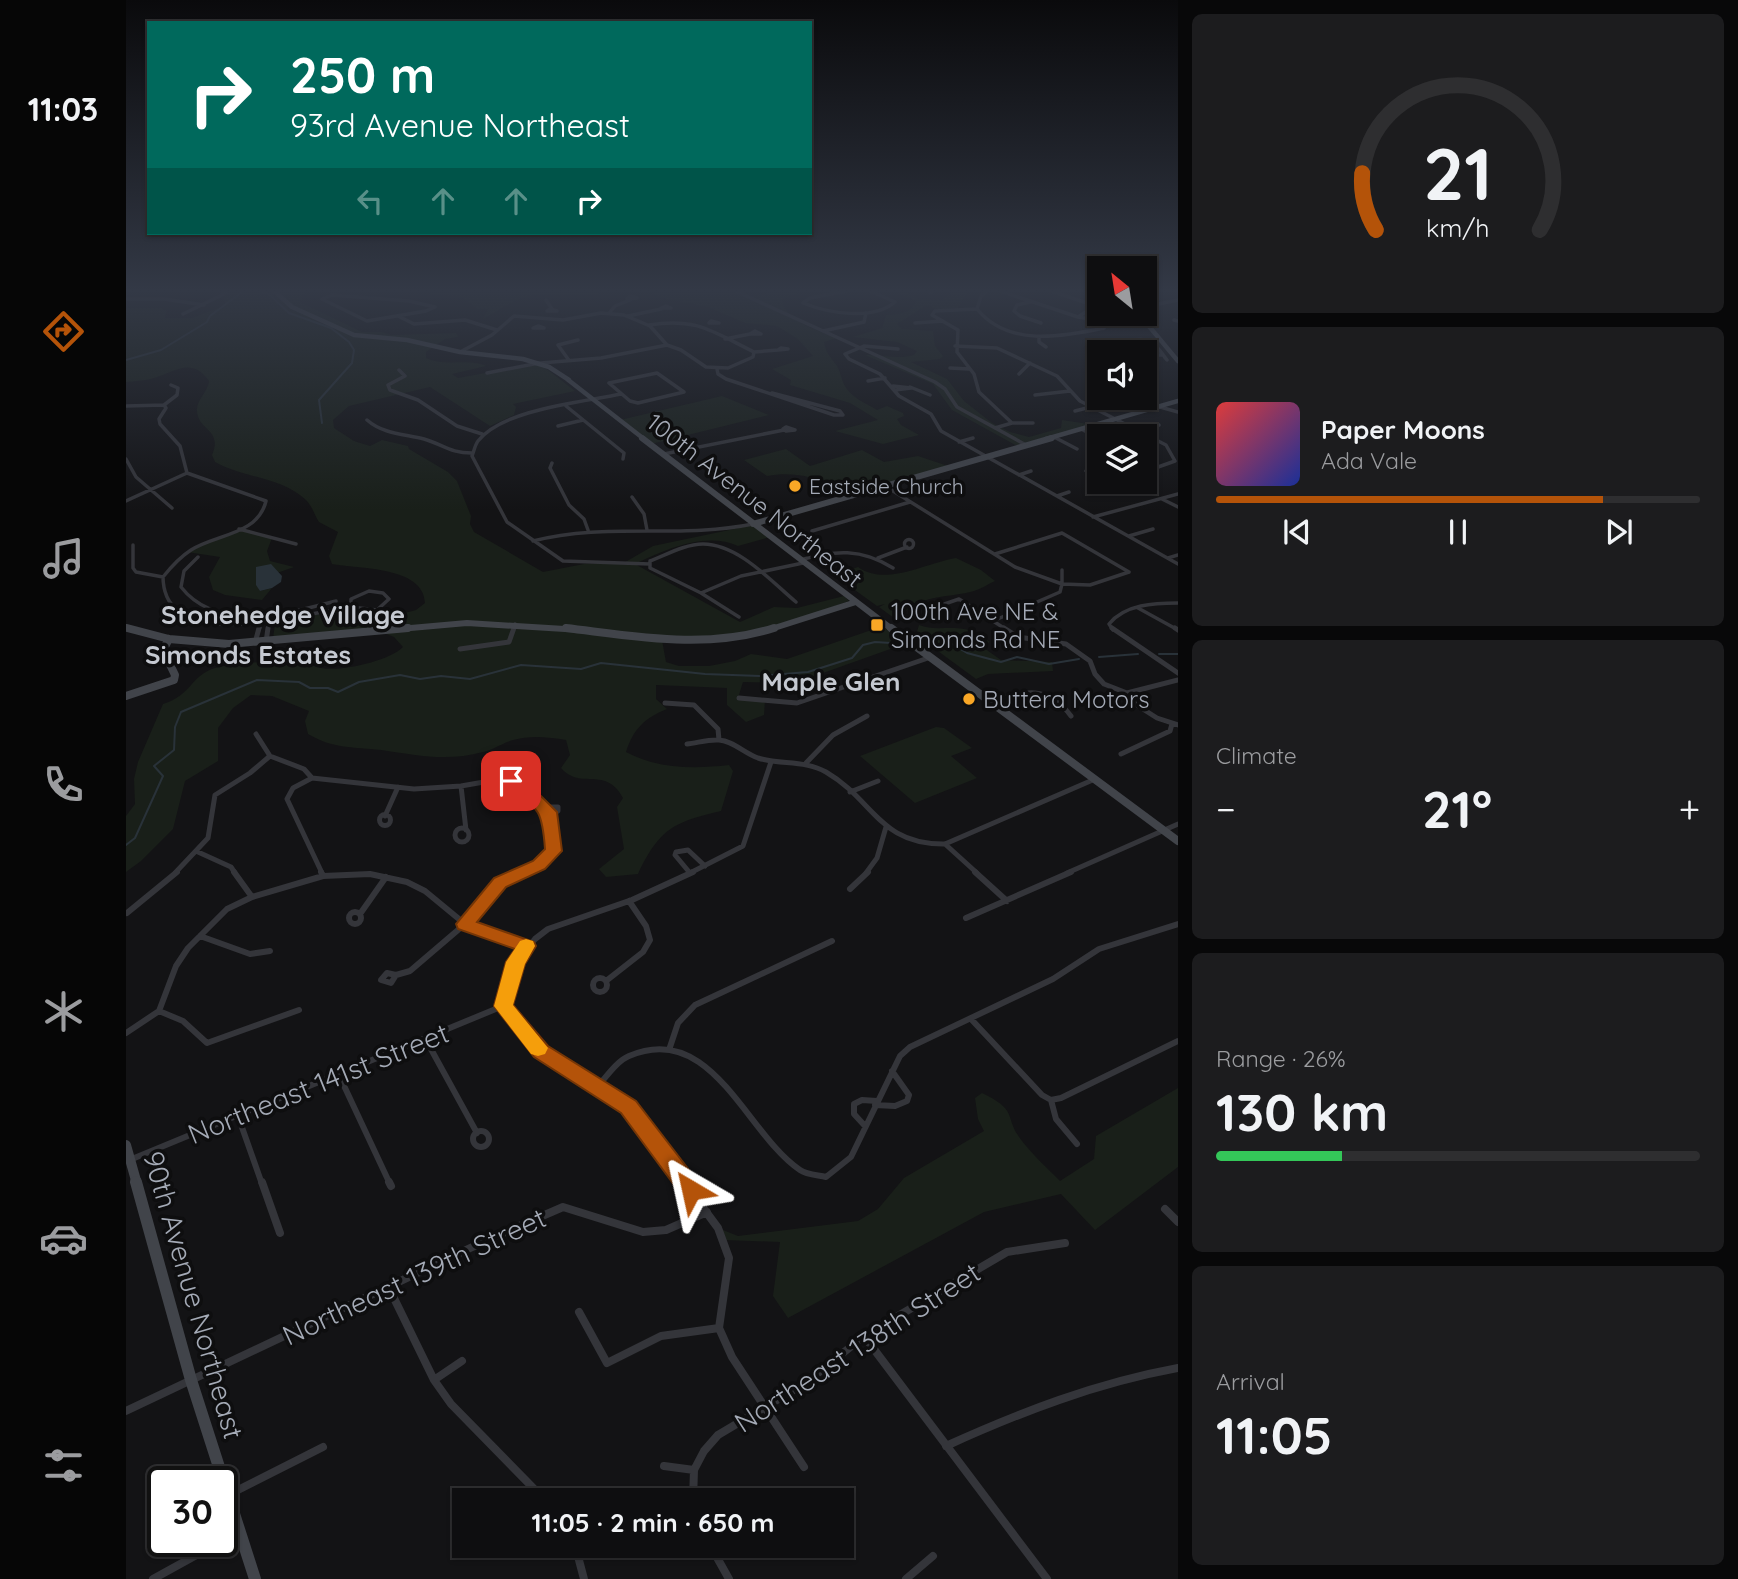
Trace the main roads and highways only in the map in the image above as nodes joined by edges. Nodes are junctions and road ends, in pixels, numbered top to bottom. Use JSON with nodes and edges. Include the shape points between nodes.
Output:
{"nodes":[{"id":1,"x":538,"y":363,"type":"edge"},
{"id":2,"x":1178,"y":401,"type":"edge"},
{"id":3,"x":753,"y":524,"type":"junction"},
{"id":4,"x":856,"y":602,"type":"junction"},
{"id":5,"x":126,"y":628,"type":"edge"},
{"id":6,"x":169,"y":639,"type":"junction"},
{"id":7,"x":126,"y":696,"type":"edge"},
{"id":8,"x":1178,"y":841,"type":"edge"},
{"id":9,"x":126,"y":1145,"type":"edge"},
{"id":10,"x":255,"y":1579,"type":"edge"}],
"edges":[{"from":1,"to":3,"type":"main road","name":"100th Avenue Northeast","via":[[567,379]]},
{"from":2,"to":3,"type":"main road"},
{"from":3,"to":4,"type":"main road","name":"100th Avenue Northeast"},
{"from":4,"to":6,"type":"main road","via":[[765,631],[710,640],[467,623],[255,643]]},
{"from":4,"to":8,"type":"main road","name":"100th Avenue Northeast"},
{"from":5,"to":6,"type":"main road"},
{"from":6,"to":7,"type":"main road","via":[[163,650],[176,678]]},
{"from":9,"to":10,"type":"main road","name":"90th Avenue Northeast","via":[[191,1380]]}]}
